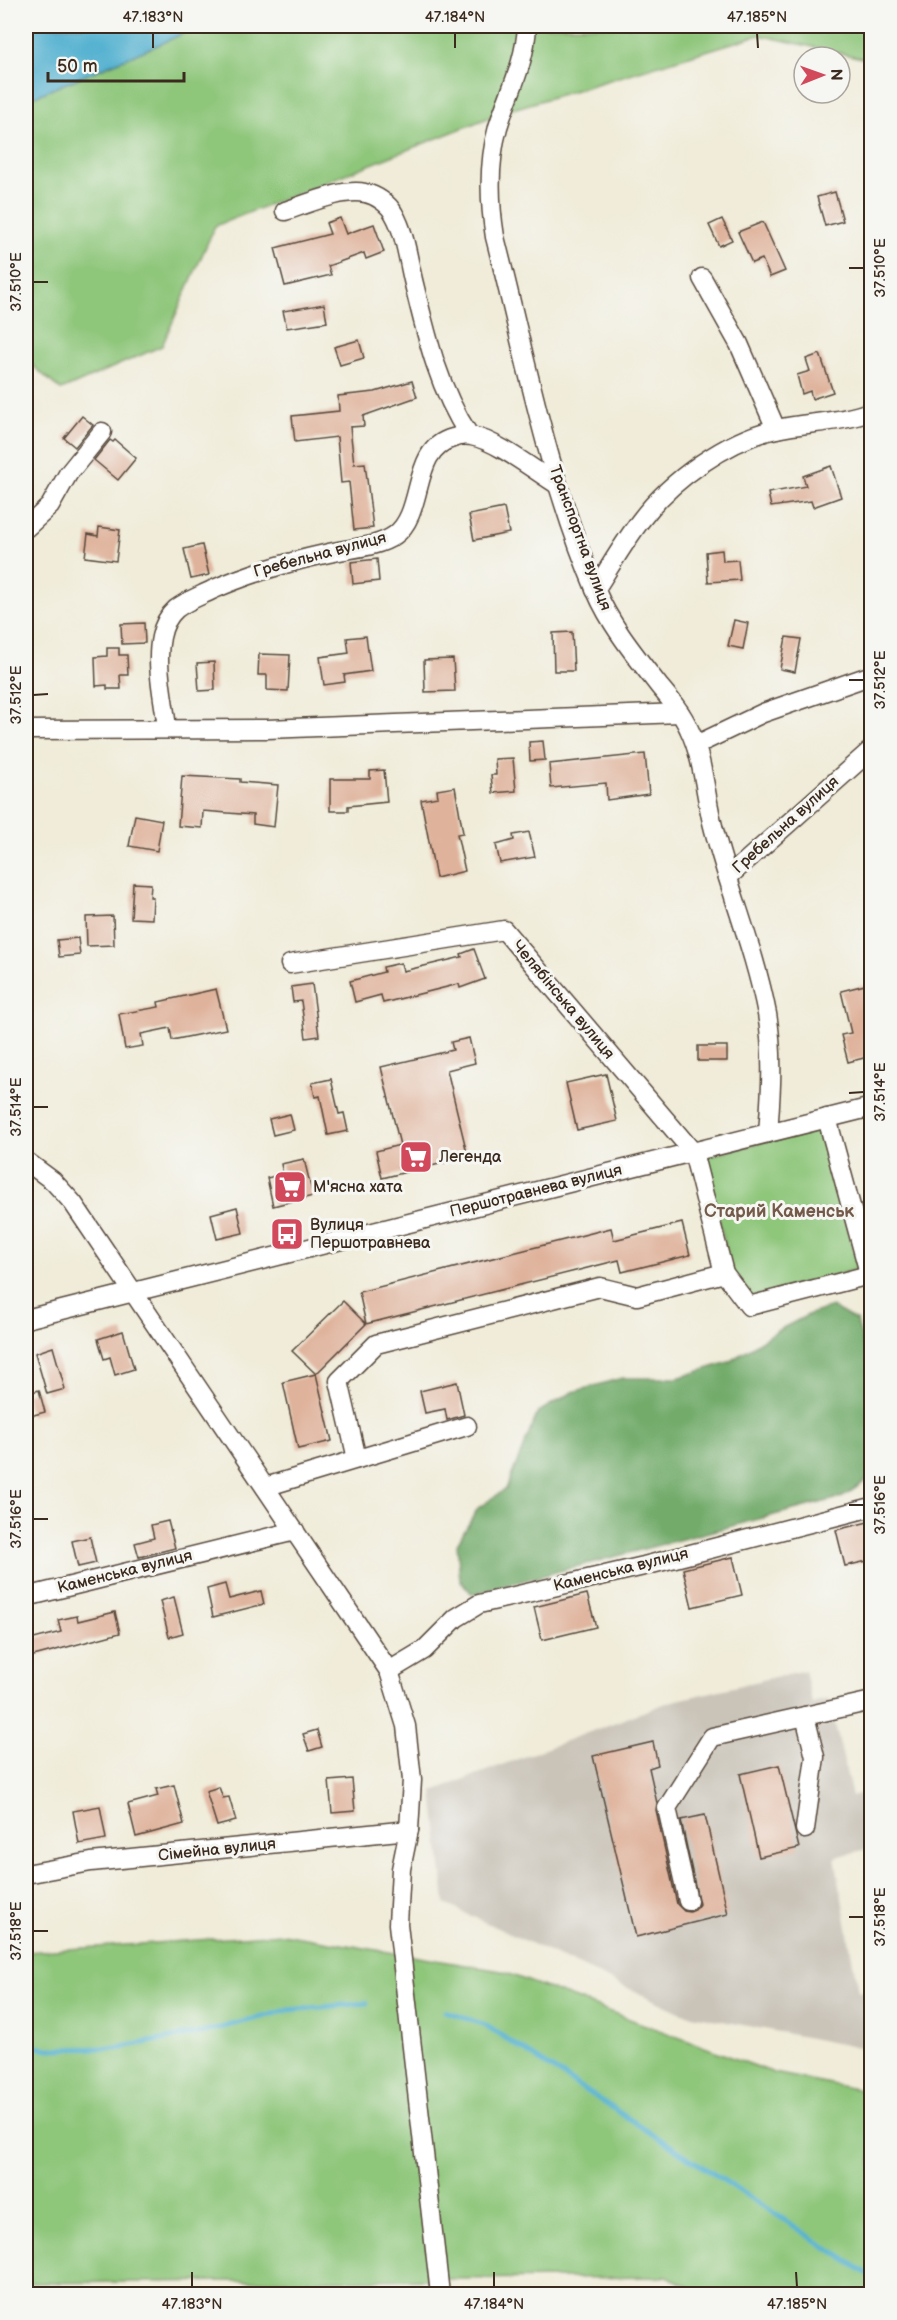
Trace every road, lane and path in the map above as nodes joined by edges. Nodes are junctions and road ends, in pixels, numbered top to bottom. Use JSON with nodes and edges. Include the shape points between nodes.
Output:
{"nodes":[{"id":1,"x":527,"y":26,"type":"edge"},
{"id":2,"x":285,"y":211,"type":"dead end"},
{"id":3,"x":702,"y":278,"type":"dead end"},
{"id":4,"x":872,"y":411,"type":"edge"},
{"id":5,"x":776,"y":429,"type":"junction"},
{"id":6,"x":102,"y":432,"type":"dead end"},
{"id":7,"x":469,"y":435,"type":"junction"},
{"id":8,"x":558,"y":485,"type":"junction"},
{"id":9,"x":26,"y":528,"type":"edge"},
{"id":10,"x":595,"y":590,"type":"junction"},
{"id":11,"x":872,"y":675,"type":"edge"},
{"id":12,"x":680,"y":713,"type":"junction"},
{"id":13,"x":167,"y":728,"type":"junction"},
{"id":14,"x":26,"y":730,"type":"edge"},
{"id":15,"x":696,"y":745,"type":"junction"},
{"id":16,"x":872,"y":749,"type":"edge"},
{"id":17,"x":728,"y":877,"type":"junction"},
{"id":18,"x":290,"y":964,"type":"dead end"},
{"id":19,"x":872,"y":1107,"type":"edge"},
{"id":20,"x":827,"y":1118,"type":"junction"},
{"id":21,"x":768,"y":1133,"type":"junction"},
{"id":22,"x":693,"y":1152,"type":"junction"},
{"id":23,"x":26,"y":1161,"type":"edge"},
{"id":24,"x":724,"y":1273,"type":"junction"},
{"id":25,"x":870,"y":1279,"type":"edge"},
{"id":26,"x":134,"y":1292,"type":"junction"},
{"id":27,"x":26,"y":1319,"type":"edge"},
{"id":28,"x":467,"y":1426,"type":"dead end"},
{"id":29,"x":357,"y":1459,"type":"junction"},
{"id":30,"x":265,"y":1487,"type":"junction"},
{"id":31,"x":872,"y":1507,"type":"edge"},
{"id":32,"x":295,"y":1531,"type":"junction"},
{"id":33,"x":26,"y":1597,"type":"edge"},
{"id":34,"x":389,"y":1671,"type":"junction"},
{"id":35,"x":872,"y":1701,"type":"edge"},
{"id":36,"x":806,"y":1716,"type":"junction"},
{"id":37,"x":805,"y":1829,"type":"dead end"},
{"id":38,"x":409,"y":1830,"type":"junction"},
{"id":39,"x":26,"y":1874,"type":"edge"},
{"id":40,"x":688,"y":1901,"type":"dead end"},
{"id":41,"x":440,"y":2295,"type":"edge"}],
"edges":[{"from":1,"to":8,"type":"street","name":"Транспортна вулиця","via":[[519,74],[494,147],[490,201],[495,237]]},
{"from":2,"to":7,"type":"street","via":[[340,194],[365,192],[382,200],[394,213],[426,337],[443,387]]},
{"from":3,"to":5,"type":"street","via":[[739,344]]},
{"from":4,"to":5,"type":"street"},
{"from":5,"to":10,"type":"street","via":[[711,457],[677,483],[642,519]]},
{"from":6,"to":9,"type":"street","via":[[68,474],[50,506]]},
{"from":7,"to":8,"type":"street","via":[[487,441]]},
{"from":7,"to":13,"type":"street","name":"Гребельна вулиця","via":[[436,446],[425,464],[409,518],[395,535],[377,543],[287,562],[244,576],[175,610],[165,622],[160,638]]},
{"from":8,"to":10,"type":"street","name":"Транспортна вулиця"},
{"from":10,"to":12,"type":"street","name":"Транспортна вулиця","via":[[623,639]]},
{"from":11,"to":15,"type":"street","via":[[763,713]]},
{"from":12,"to":13,"type":"street","via":[[267,729]]},
{"from":12,"to":15,"type":"street","name":"Транспортна вулиця"},
{"from":13,"to":14,"type":"street"},
{"from":15,"to":17,"type":"street","name":"Транспортна вулиця"},
{"from":16,"to":17,"type":"street","name":"Гребельна вулиця"},
{"from":17,"to":21,"type":"street","name":"Транспортна вулиця","via":[[767,1016],[771,1065]]},
{"from":18,"to":22,"type":"street","name":"Челябінська вулиця","via":[[504,930]]},
{"from":19,"to":20,"type":"street","name":"Першотравнева вулиця"},
{"from":20,"to":21,"type":"street","name":"Першотравнева вулиця"},
{"from":20,"to":25,"type":"street"},
{"from":21,"to":22,"type":"street","name":"Першотравнева вулиця"},
{"from":22,"to":24,"type":"street"},
{"from":22,"to":26,"type":"street","name":"Першотравнева вулиця"},
{"from":23,"to":26,"type":"street","via":[[53,1181],[73,1203]]},
{"from":24,"to":25,"type":"street","via":[[749,1306]]},
{"from":24,"to":29,"type":"street","via":[[637,1296],[600,1287],[376,1344],[339,1381]]},
{"from":26,"to":27,"type":"street","name":"Першотравнева вулиця"},
{"from":26,"to":30,"type":"street"},
{"from":28,"to":29,"type":"street"},
{"from":29,"to":30,"type":"street"},
{"from":30,"to":32,"type":"street"},
{"from":31,"to":34,"type":"street","name":"Каменська вулиця","via":[[479,1604],[456,1618],[424,1650]]},
{"from":32,"to":33,"type":"street","name":"Каменська вулиця"},
{"from":32,"to":34,"type":"street"},
{"from":34,"to":38,"type":"street","via":[[406,1726],[412,1780]]},
{"from":35,"to":36,"type":"street"},
{"from":36,"to":37,"type":"street","via":[[815,1757]]},
{"from":36,"to":40,"type":"street","via":[[712,1737],[667,1808]]},
{"from":38,"to":39,"type":"street","name":"Сімейна вулиця","via":[[91,1862]]},
{"from":38,"to":41,"type":"street","via":[[400,1869],[398,1924]]}]}
